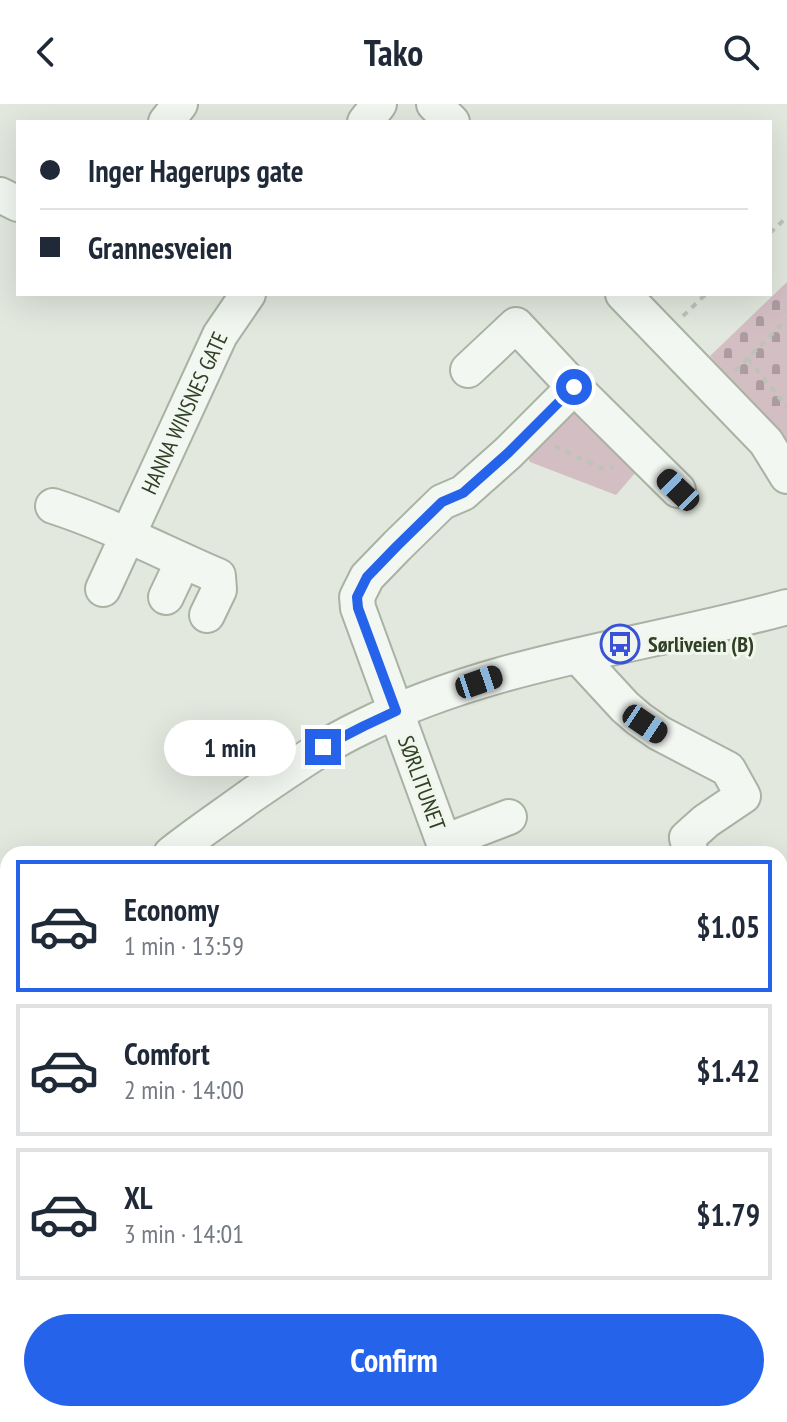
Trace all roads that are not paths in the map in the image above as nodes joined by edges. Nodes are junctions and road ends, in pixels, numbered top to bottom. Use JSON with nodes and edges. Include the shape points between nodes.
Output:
{"nodes":[{"id":1,"x":180,"y":104,"type":"edge"},
{"id":2,"x":379,"y":104,"type":"edge"},
{"id":3,"x":434,"y":104,"type":"edge"},
{"id":4,"x":168,"y":120,"type":"edge"},
{"id":5,"x":367,"y":120,"type":"edge"},
{"id":6,"x":450,"y":120,"type":"edge"},
{"id":7,"x":247,"y":296,"type":"edge"},
{"id":8,"x":625,"y":296,"type":"edge"},
{"id":9,"x":468,"y":370,"type":"dead end"},
{"id":10,"x":574,"y":387,"type":"junction"},
{"id":11,"x":787,"y":476,"type":"edge"},
{"id":12,"x":670,"y":482,"type":"dead end"},
{"id":13,"x":53,"y":506,"type":"dead end"},
{"id":14,"x":126,"y":537,"type":"junction"},
{"id":15,"x":183,"y":561,"type":"junction"},
{"id":16,"x":103,"y":589,"type":"dead end"},
{"id":17,"x":166,"y":597,"type":"dead end"},
{"id":18,"x":787,"y":607,"type":"edge"},
{"id":19,"x":207,"y":615,"type":"dead end"},
{"id":20,"x":578,"y":656,"type":"junction"},
{"id":21,"x":396,"y":711,"type":"junction"},
{"id":22,"x":509,"y":817,"type":"dead end"},
{"id":23,"x":212,"y":840,"type":"edge"},
{"id":24,"x":446,"y":846,"type":"edge"},
{"id":25,"x":450,"y":846,"type":"edge"},
{"id":26,"x":689,"y":846,"type":"edge"}],
"edges":[{"from":1,"to":4,"type":"street"},
{"from":2,"to":5,"type":"street"},
{"from":3,"to":6,"type":"street"},
{"from":7,"to":14,"type":"street","name":"HANNA WINSNES GATE","via":[[220,335]]},
{"from":8,"to":11,"type":"street","via":[[766,442]]},
{"from":9,"to":10,"type":"street","via":[[516,325]]},
{"from":10,"to":12,"type":"street"},
{"from":10,"to":21,"type":"street","name":"SØRLITUNET","via":[[463,493],[442,502],[367,577],[357,597],[358,608]]},
{"from":13,"to":14,"type":"street"},
{"from":14,"to":15,"type":"street"},
{"from":14,"to":16,"type":"street","name":"HANNA WINSNES GATE"},
{"from":15,"to":17,"type":"street"},
{"from":15,"to":19,"type":"street","via":[[218,576],[219,590]]},
{"from":18,"to":20,"type":"street"},
{"from":20,"to":21,"type":"street","via":[[501,675]]},
{"from":20,"to":26,"type":"street","via":[[639,719],[728,769],[743,796],[687,838]]},
{"from":21,"to":23,"type":"street","via":[[323,747]]},
{"from":21,"to":24,"type":"street","name":"SØRLITUNET","via":[[426,757]]},
{"from":22,"to":25,"type":"street"}]}
